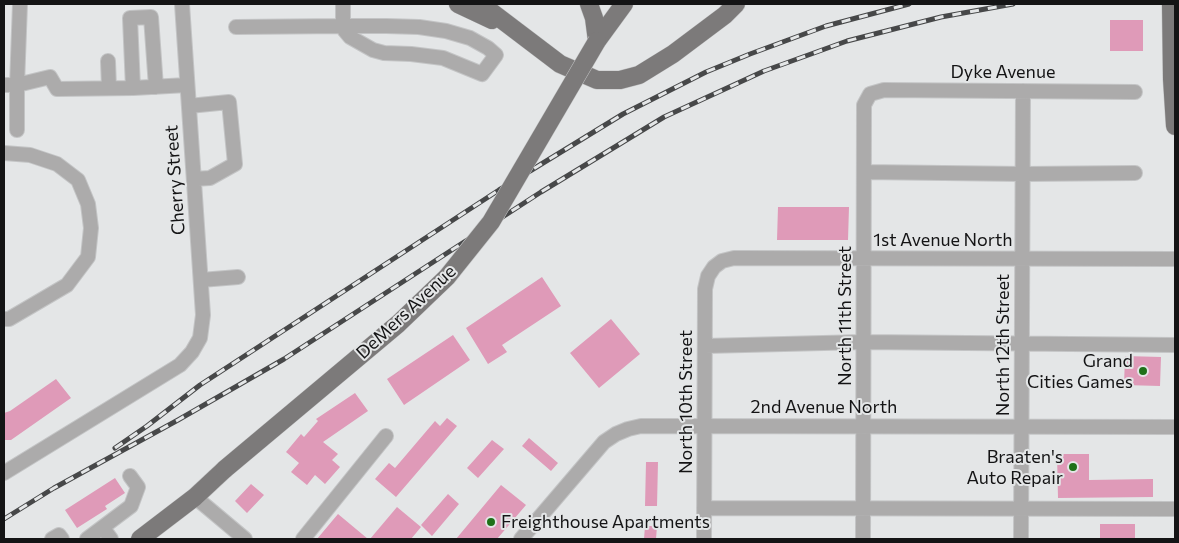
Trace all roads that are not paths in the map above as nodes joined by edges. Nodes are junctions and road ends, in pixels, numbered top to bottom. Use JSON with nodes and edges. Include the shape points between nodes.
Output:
{"nodes":[{"id":1,"x":20,"y":4,"type":"edge"},
{"id":2,"x":182,"y":4,"type":"edge"},
{"id":3,"x":343,"y":4,"type":"edge"},
{"id":4,"x":458,"y":4,"type":"edge"},
{"id":5,"x":481,"y":4,"type":"edge"},
{"id":6,"x":590,"y":4,"type":"edge"},
{"id":7,"x":624,"y":4,"type":"edge"},
{"id":8,"x":721,"y":4,"type":"edge"},
{"id":9,"x":736,"y":4,"type":"edge"},
{"id":10,"x":1171,"y":4,"type":"edge"},
{"id":11,"x":343,"y":26,"type":"junction"},
{"id":12,"x":236,"y":27,"type":"dead end"},
{"id":13,"x":524,"y":36,"type":"junction"},
{"id":14,"x":597,"y":41,"type":"junction"},
{"id":15,"x":673,"y":54,"type":"junction"},
{"id":16,"x":108,"y":61,"type":"dead end"},
{"id":17,"x":10,"y":85,"type":"edge"},
{"id":18,"x":187,"y":85,"type":"junction"},
{"id":19,"x":156,"y":87,"type":"junction"},
{"id":20,"x":109,"y":88,"type":"junction"},
{"id":21,"x":133,"y":88,"type":"junction"},
{"id":22,"x":1023,"y":91,"type":"junction"},
{"id":23,"x":1135,"y":92,"type":"dead end"},
{"id":24,"x":870,"y":94,"type":"joint"},
{"id":25,"x":189,"y":106,"type":"junction"},
{"id":26,"x":1175,"y":126,"type":"edge"},
{"id":27,"x":17,"y":130,"type":"dead end"},
{"id":28,"x":4,"y":153,"type":"edge"},
{"id":29,"x":864,"y":172,"type":"junction"},
{"id":30,"x":1135,"y":173,"type":"dead end"},
{"id":31,"x":1023,"y":174,"type":"junction"},
{"id":32,"x":194,"y":179,"type":"junction"},
{"id":33,"x":863,"y":258,"type":"junction"},
{"id":34,"x":1022,"y":259,"type":"junction"},
{"id":35,"x":1175,"y":259,"type":"edge"},
{"id":36,"x":714,"y":267,"type":"joint"},
{"id":37,"x":238,"y":277,"type":"dead end"},
{"id":38,"x":201,"y":280,"type":"junction"},
{"id":39,"x":4,"y":319,"type":"edge"},
{"id":40,"x":863,"y":342,"type":"junction"},
{"id":41,"x":1021,"y":342,"type":"junction"},
{"id":42,"x":1175,"y":345,"type":"edge"},
{"id":43,"x":705,"y":346,"type":"junction"},
{"id":44,"x":705,"y":426,"type":"junction"},
{"id":45,"x":863,"y":426,"type":"junction"},
{"id":46,"x":1021,"y":426,"type":"junction"},
{"id":47,"x":1175,"y":428,"type":"edge"},
{"id":48,"x":386,"y":436,"type":"dead end"},
{"id":49,"x":4,"y":474,"type":"edge"},
{"id":50,"x":130,"y":476,"type":"dead end"},
{"id":51,"x":195,"y":497,"type":"junction"},
{"id":52,"x":704,"y":508,"type":"junction"},
{"id":53,"x":863,"y":508,"type":"junction"},
{"id":54,"x":1021,"y":509,"type":"junction"},
{"id":55,"x":1175,"y":509,"type":"edge"},
{"id":56,"x":107,"y":533,"type":"edge"},
{"id":57,"x":52,"y":539,"type":"edge"},
{"id":58,"x":62,"y":539,"type":"edge"},
{"id":59,"x":87,"y":539,"type":"edge"},
{"id":60,"x":140,"y":539,"type":"edge"},
{"id":61,"x":245,"y":539,"type":"edge"},
{"id":62,"x":303,"y":539,"type":"edge"},
{"id":63,"x":521,"y":539,"type":"edge"},
{"id":64,"x":704,"y":539,"type":"edge"},
{"id":65,"x":863,"y":539,"type":"edge"},
{"id":66,"x":1021,"y":539,"type":"edge"}],
"edges":[{"from":1,"to":17,"type":"street"},
{"from":2,"to":18,"type":"street","name":"Cherry Street"},
{"from":3,"to":11,"type":"street"},
{"from":4,"to":13,"type":"main road"},
{"from":5,"to":13,"type":"main road"},
{"from":6,"to":14,"type":"main road"},
{"from":7,"to":14,"type":"main road","name":"DeMers Avenue"},
{"from":8,"to":15,"type":"main road"},
{"from":9,"to":15,"type":"main road"},
{"from":10,"to":26,"type":"main road"},
{"from":11,"to":11,"type":"street","via":[[350,37],[373,50],[443,58],[482,74],[496,55],[470,38],[446,31],[419,27]]},
{"from":11,"to":12,"type":"street"},
{"from":13,"to":15,"type":"main road","via":[[560,64],[597,80],[620,80],[638,74]]},
{"from":14,"to":51,"type":"main road","name":"DeMers Avenue","bridge":true,"via":[[491,222],[447,277],[398,324]]},
{"from":16,"to":20,"type":"street"},
{"from":17,"to":20,"type":"street","via":[[50,77],[57,89]]},
{"from":17,"to":27,"type":"street"},
{"from":18,"to":19,"type":"street"},
{"from":18,"to":25,"type":"street","name":"Cherry Street"},
{"from":19,"to":21,"type":"street"},
{"from":19,"to":21,"type":"street","via":[[151,17],[130,18]]},
{"from":20,"to":21,"type":"street"},
{"from":22,"to":23,"type":"street","name":"Dyke Avenue"},
{"from":22,"to":24,"type":"street","name":"Dyke Avenue","via":[[884,90]]},
{"from":22,"to":31,"type":"street","name":"North 12th Street"},
{"from":24,"to":29,"type":"street","name":"North 11th Street","via":[[864,104]]},
{"from":25,"to":32,"type":"street","name":"Cherry Street"},
{"from":25,"to":32,"type":"street","via":[[230,102],[235,164],[210,178]]},
{"from":28,"to":39,"type":"street","via":[[30,154],[56,164],[78,180],[88,204],[91,228],[88,257],[66,285]]},
{"from":29,"to":31,"type":"street"},
{"from":29,"to":33,"type":"street","name":"North 11th Street"},
{"from":30,"to":31,"type":"street"},
{"from":31,"to":34,"type":"street","name":"North 12th Street"},
{"from":32,"to":38,"type":"street","name":"Cherry Street"},
{"from":33,"to":34,"type":"street","name":"1st Avenue North"},
{"from":33,"to":36,"type":"street","name":"1st Avenue North","via":[[734,258]]},
{"from":33,"to":40,"type":"street","name":"North 11th Street"},
{"from":34,"to":35,"type":"street","name":"1st Avenue North"},
{"from":34,"to":41,"type":"street","name":"North 12th Street"},
{"from":36,"to":43,"type":"street","name":"North 10th Street","via":[[705,289]]},
{"from":37,"to":38,"type":"street"},
{"from":38,"to":49,"type":"street","name":"Cherry Street","via":[[203,315],[200,338],[180,365]]},
{"from":40,"to":41,"type":"street"},
{"from":40,"to":43,"type":"street"},
{"from":40,"to":45,"type":"street","name":"North 11th Street"},
{"from":41,"to":42,"type":"street"},
{"from":41,"to":46,"type":"street","name":"North 12th Street"},
{"from":43,"to":44,"type":"street","name":"North 10th Street"},
{"from":44,"to":45,"type":"street","name":"2nd Avenue North"},
{"from":44,"to":52,"type":"street","name":"North 10th Street"},
{"from":44,"to":63,"type":"street","name":"2nd Avenue North","via":[[641,426],[616,434],[604,442]]},
{"from":45,"to":46,"type":"street","name":"2nd Avenue North"},
{"from":45,"to":53,"type":"street","name":"North 11th Street"},
{"from":46,"to":47,"type":"street","name":"2nd Avenue North"},
{"from":46,"to":54,"type":"street","name":"North 12th Street"},
{"from":48,"to":62,"type":"street"},
{"from":50,"to":56,"type":"street","via":[[138,487],[131,506]]},
{"from":51,"to":60,"type":"main road","name":"DeMers Avenue"},
{"from":51,"to":61,"type":"street"},
{"from":52,"to":53,"type":"street"},
{"from":52,"to":64,"type":"street","name":"North 10th Street"},
{"from":53,"to":54,"type":"street"},
{"from":53,"to":65,"type":"street","name":"North 11th Street"},
{"from":54,"to":55,"type":"street"},
{"from":54,"to":66,"type":"street","name":"North 12th Street"},
{"from":56,"to":59,"type":"street"},
{"from":57,"to":58,"type":"street","via":[[58,535]]}]}
